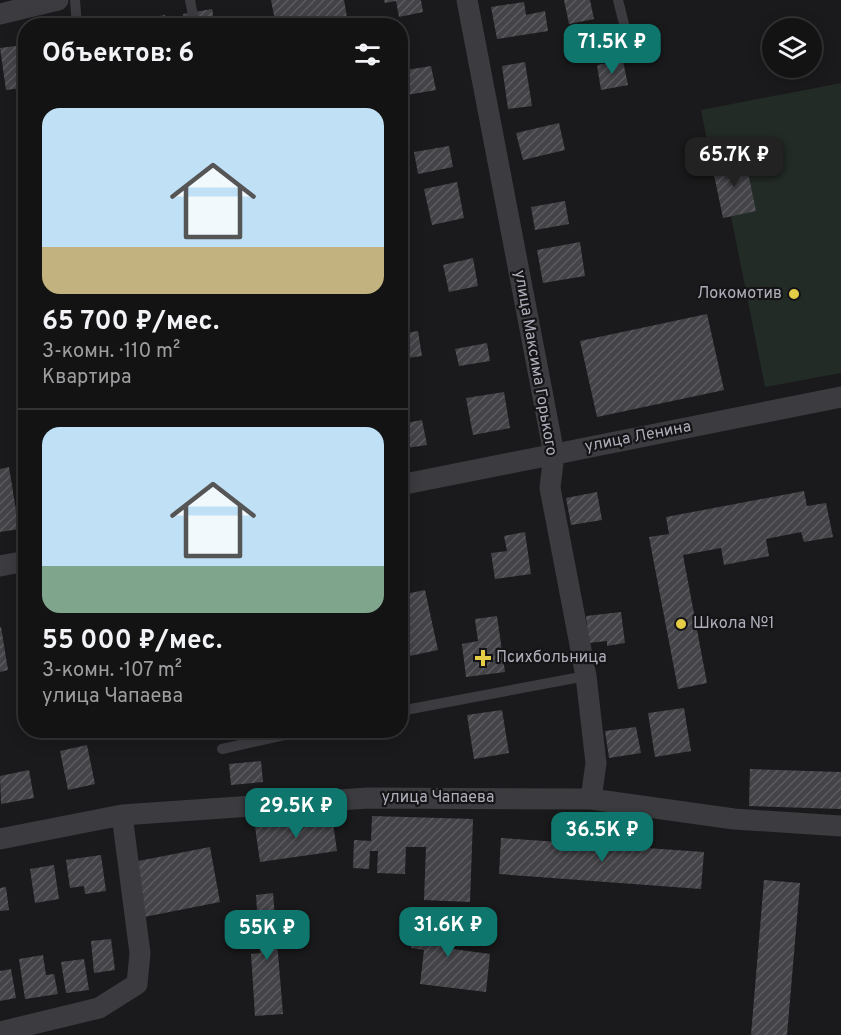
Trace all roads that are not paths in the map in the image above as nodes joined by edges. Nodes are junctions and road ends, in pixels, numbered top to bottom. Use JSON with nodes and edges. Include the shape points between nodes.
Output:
{"nodes":[{"id":1,"x":58,"y":0,"type":"edge"},
{"id":2,"x":75,"y":0,"type":"edge"},
{"id":3,"x":190,"y":0,"type":"edge"},
{"id":4,"x":467,"y":0,"type":"edge"},
{"id":5,"x":618,"y":0,"type":"edge"},
{"id":6,"x":34,"y":3,"type":"edge"},
{"id":7,"x":0,"y":14,"type":"edge"},
{"id":8,"x":76,"y":18,"type":"edge"},
{"id":9,"x":193,"y":18,"type":"edge"},
{"id":10,"x":628,"y":40,"type":"dead end"},
{"id":11,"x":841,"y":397,"type":"edge"},
{"id":12,"x":554,"y":454,"type":"junction"},
{"id":13,"x":408,"y":483,"type":"edge"},
{"id":14,"x":18,"y":563,"type":"edge"},
{"id":15,"x":0,"y":566,"type":"edge"},
{"id":16,"x":586,"y":676,"type":"junction"},
{"id":17,"x":408,"y":709,"type":"edge"},
{"id":18,"x":271,"y":738,"type":"edge"},
{"id":19,"x":222,"y":749,"type":"dead end"},
{"id":20,"x":591,"y":799,"type":"junction"},
{"id":21,"x":122,"y":815,"type":"junction"},
{"id":22,"x":841,"y":826,"type":"edge"},
{"id":23,"x":0,"y":839,"type":"edge"},
{"id":24,"x":0,"y":1032,"type":"edge"}],
"edges":[{"from":1,"to":6,"type":"street"},
{"from":2,"to":8,"type":"lane"},
{"from":3,"to":9,"type":"lane"},
{"from":4,"to":12,"type":"street","name":"улица Максима Горького"},
{"from":5,"to":10,"type":"lane"},
{"from":6,"to":7,"type":"street"},
{"from":11,"to":12,"type":"street","name":"улица Ленина"},
{"from":12,"to":13,"type":"street","name":"улица Ленина"},
{"from":12,"to":16,"type":"street","name":"улица Максима Горького","via":[[550,488]]},
{"from":14,"to":15,"type":"street"},
{"from":16,"to":17,"type":"lane"},
{"from":16,"to":20,"type":"street","name":"улица Максима Горького","via":[[596,763]]},
{"from":18,"to":19,"type":"lane"},
{"from":20,"to":21,"type":"street","name":"улица Чапаева","via":[[368,798]]},
{"from":20,"to":22,"type":"street","name":"улица Чапаева","via":[[734,819]]},
{"from":21,"to":23,"type":"street","name":"улица Чапаева"},
{"from":21,"to":24,"type":"street","via":[[140,953],[137,984],[99,1008]]}]}
